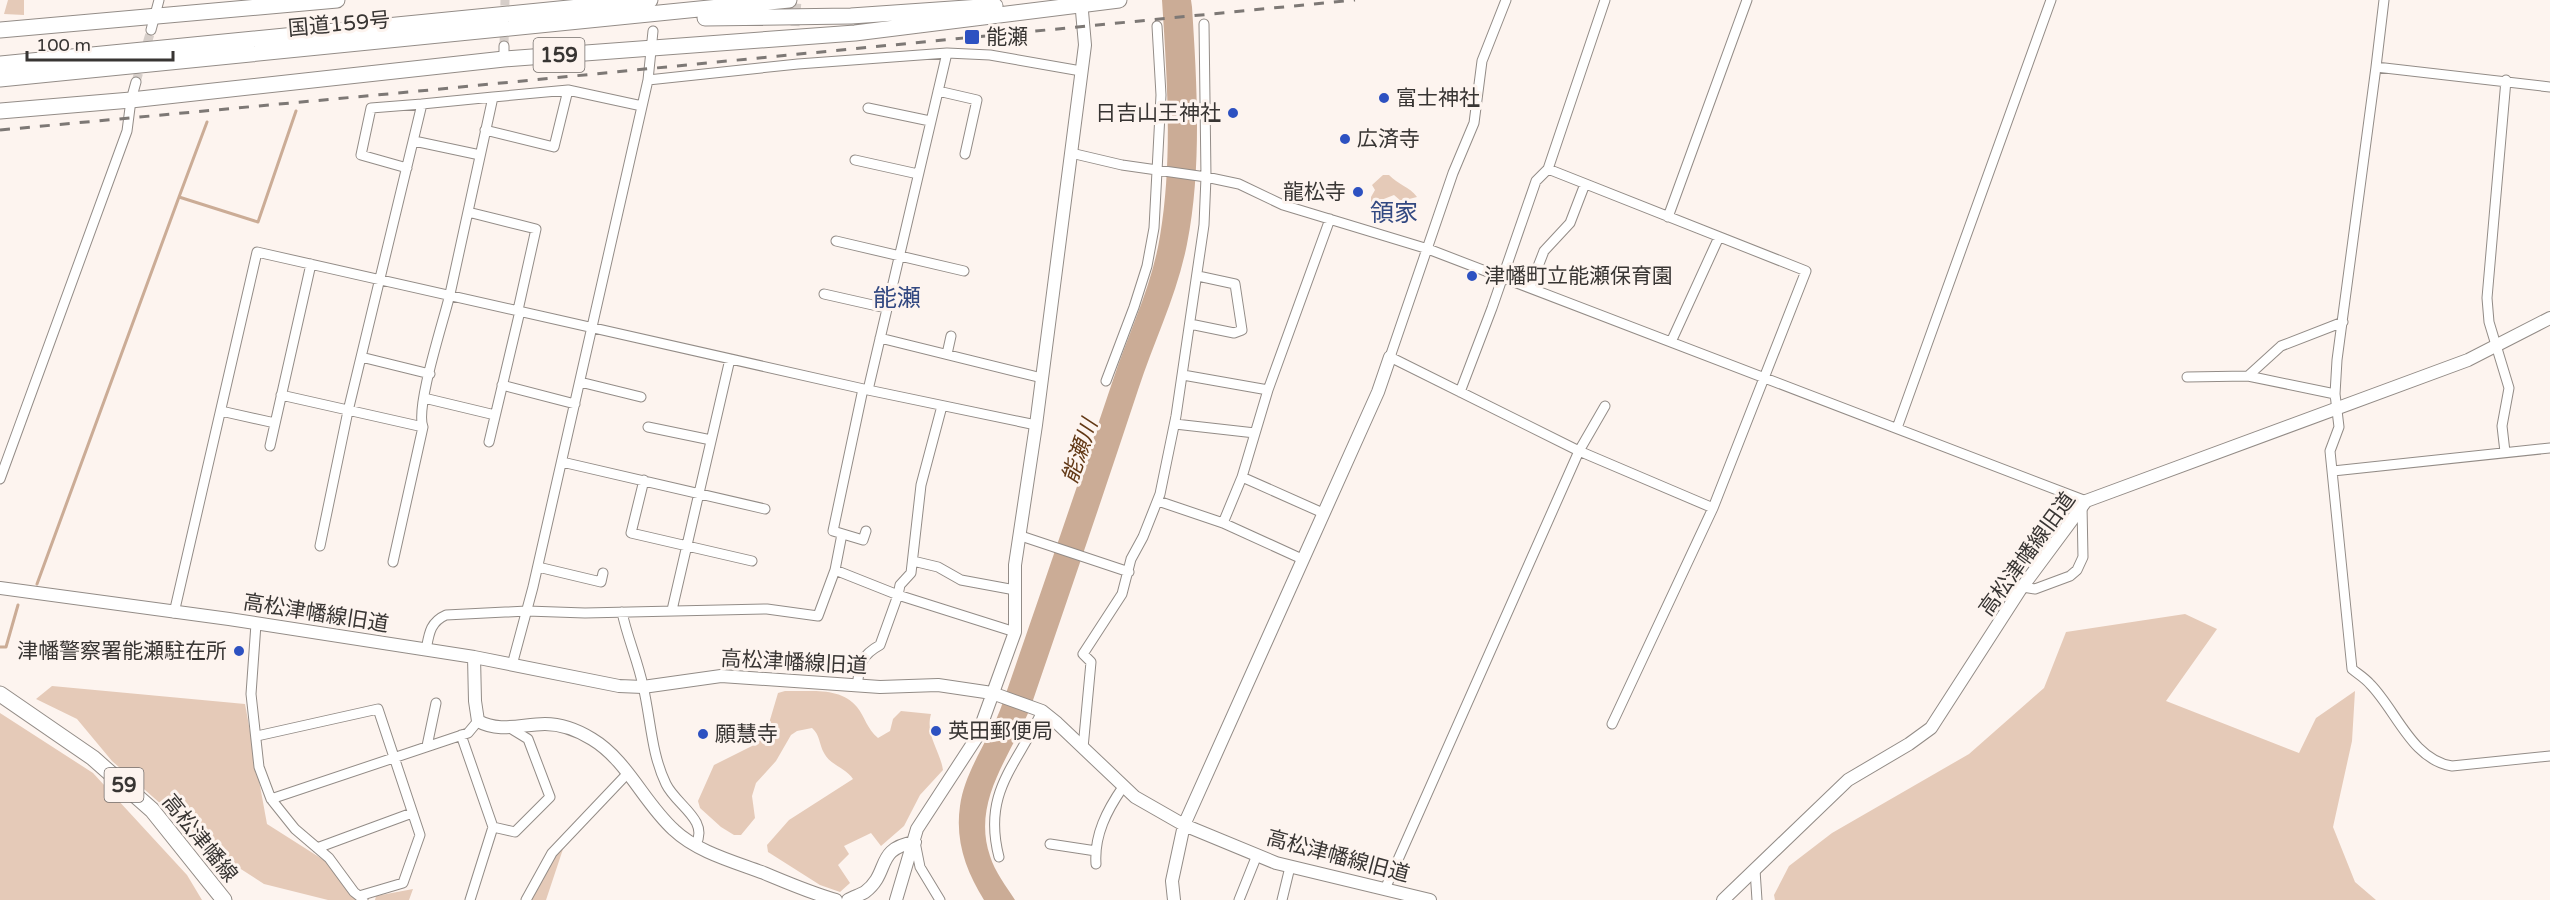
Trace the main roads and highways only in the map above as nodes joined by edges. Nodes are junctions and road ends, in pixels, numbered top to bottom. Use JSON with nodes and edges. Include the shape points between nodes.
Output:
{"nodes":[{"id":1,"x":338,"y":0,"type":"edge"},
{"id":2,"x":643,"y":0,"type":"edge"},
{"id":3,"x":789,"y":0,"type":"edge"},
{"id":4,"x":1119,"y":0,"type":"edge"},
{"id":5,"x":1081,"y":2,"type":"edge"},
{"id":6,"x":1061,"y":8,"type":"junction"},
{"id":7,"x":565,"y":23,"type":"junction"},
{"id":8,"x":0,"y":30,"type":"edge"},
{"id":9,"x":0,"y":64,"type":"edge"},
{"id":10,"x":0,"y":79,"type":"edge"},
{"id":11,"x":0,"y":111,"type":"edge"},
{"id":12,"x":0,"y":694,"type":"edge"},
{"id":13,"x":224,"y":900,"type":"edge"}],
"edges":[{"from":1,"to":8,"type":"main road","via":[[152,24]]},
{"from":2,"to":9,"type":"main road","name":"国道159号","number":"159"},
{"from":3,"to":7,"type":"main road","name":"国道159号","number":"159"},
{"from":4,"to":5,"type":"main road","number":"159"},
{"from":5,"to":6,"type":"main road","number":"159"},
{"from":6,"to":7,"type":"main road","number":"159","via":[[1018,5],[851,16],[685,18],[573,29]]},
{"from":6,"to":11,"type":"main road","number":"159","via":[[855,33],[795,32],[652,48],[504,52],[131,100]]},
{"from":7,"to":10,"type":"main road","name":"国道159号","number":"159"},
{"from":12,"to":13,"type":"main road","name":"高松津幡線","number":"59","via":[[93,758],[152,810]]}]}
